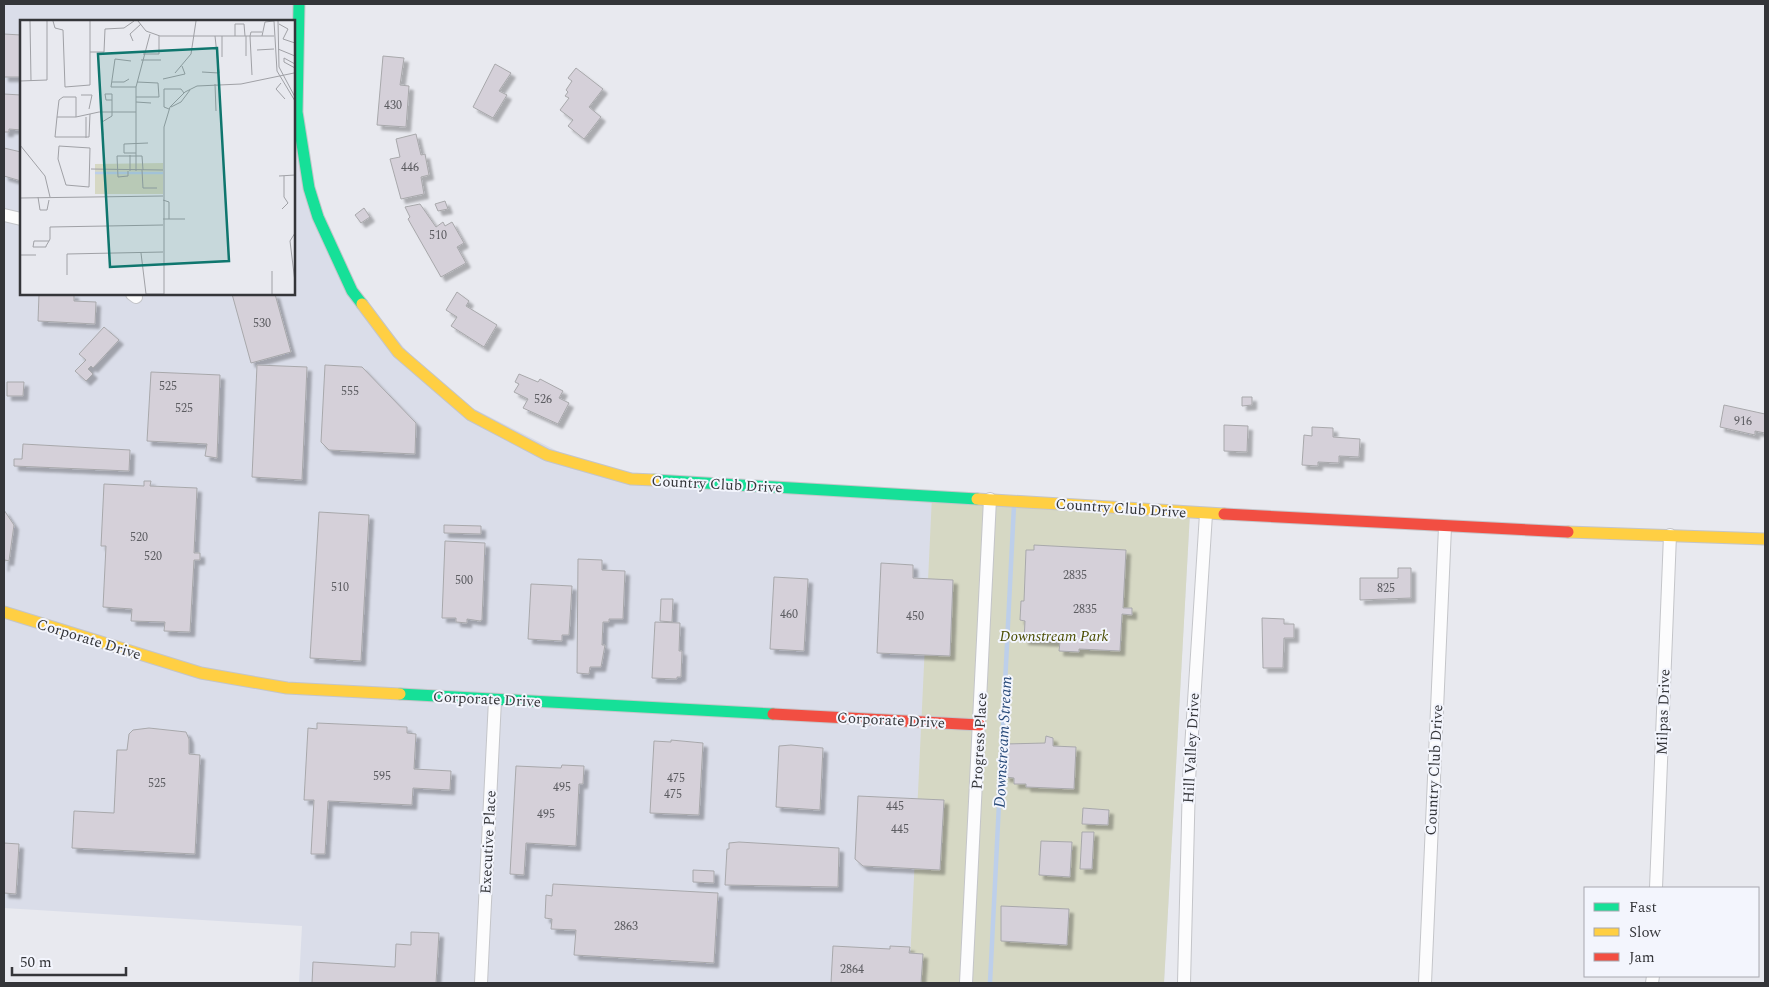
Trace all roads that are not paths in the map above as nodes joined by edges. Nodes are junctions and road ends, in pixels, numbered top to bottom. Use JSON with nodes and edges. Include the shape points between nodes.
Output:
{"nodes":[{"id":1,"x":300,"y":4,"type":"edge"},
{"id":2,"x":4,"y":215,"type":"edge"},
{"id":3,"x":20,"y":219,"type":"edge"},
{"id":4,"x":990,"y":500,"type":"junction"},
{"id":5,"x":1206,"y":514,"type":"junction"},
{"id":6,"x":1445,"y":526,"type":"junction"},
{"id":7,"x":1670,"y":535,"type":"junction"},
{"id":8,"x":1765,"y":539,"type":"edge"},
{"id":9,"x":4,"y":612,"type":"edge"},
{"id":10,"x":495,"y":700,"type":"junction"},
{"id":11,"x":980,"y":725,"type":"junction"},
{"id":12,"x":1656,"y":887,"type":"edge"},
{"id":13,"x":481,"y":983,"type":"edge"},
{"id":14,"x":966,"y":983,"type":"edge"},
{"id":15,"x":1184,"y":983,"type":"edge"},
{"id":16,"x":1425,"y":983,"type":"edge"}],
"edges":[{"from":1,"to":4,"type":"street","name":"Country Club Drive","via":[[297,112],[309,188],[318,218],[352,291],[398,352],[471,415],[547,455],[631,479]]},
{"from":2,"to":3,"type":"street"},
{"from":4,"to":5,"type":"street","name":"Country Club Drive"},
{"from":4,"to":11,"type":"street","name":"Progress Place"},
{"from":5,"to":6,"type":"street","name":"Country Club Drive"},
{"from":5,"to":15,"type":"street","name":"Hill Valley Drive","via":[[1189,780]]},
{"from":6,"to":7,"type":"street","name":"Country Club Drive"},
{"from":6,"to":16,"type":"street","name":"Country Club Drive"},
{"from":7,"to":8,"type":"street","name":"Country Club Drive"},
{"from":7,"to":12,"type":"street","name":"Milpas Drive"},
{"from":9,"to":10,"type":"street","name":"Corporate Drive","via":[[210,675],[287,688]]},
{"from":10,"to":11,"type":"street","name":"Corporate Drive"},
{"from":10,"to":13,"type":"street","name":"Executive Place"},
{"from":11,"to":14,"type":"street","name":"Progress Place"}]}
